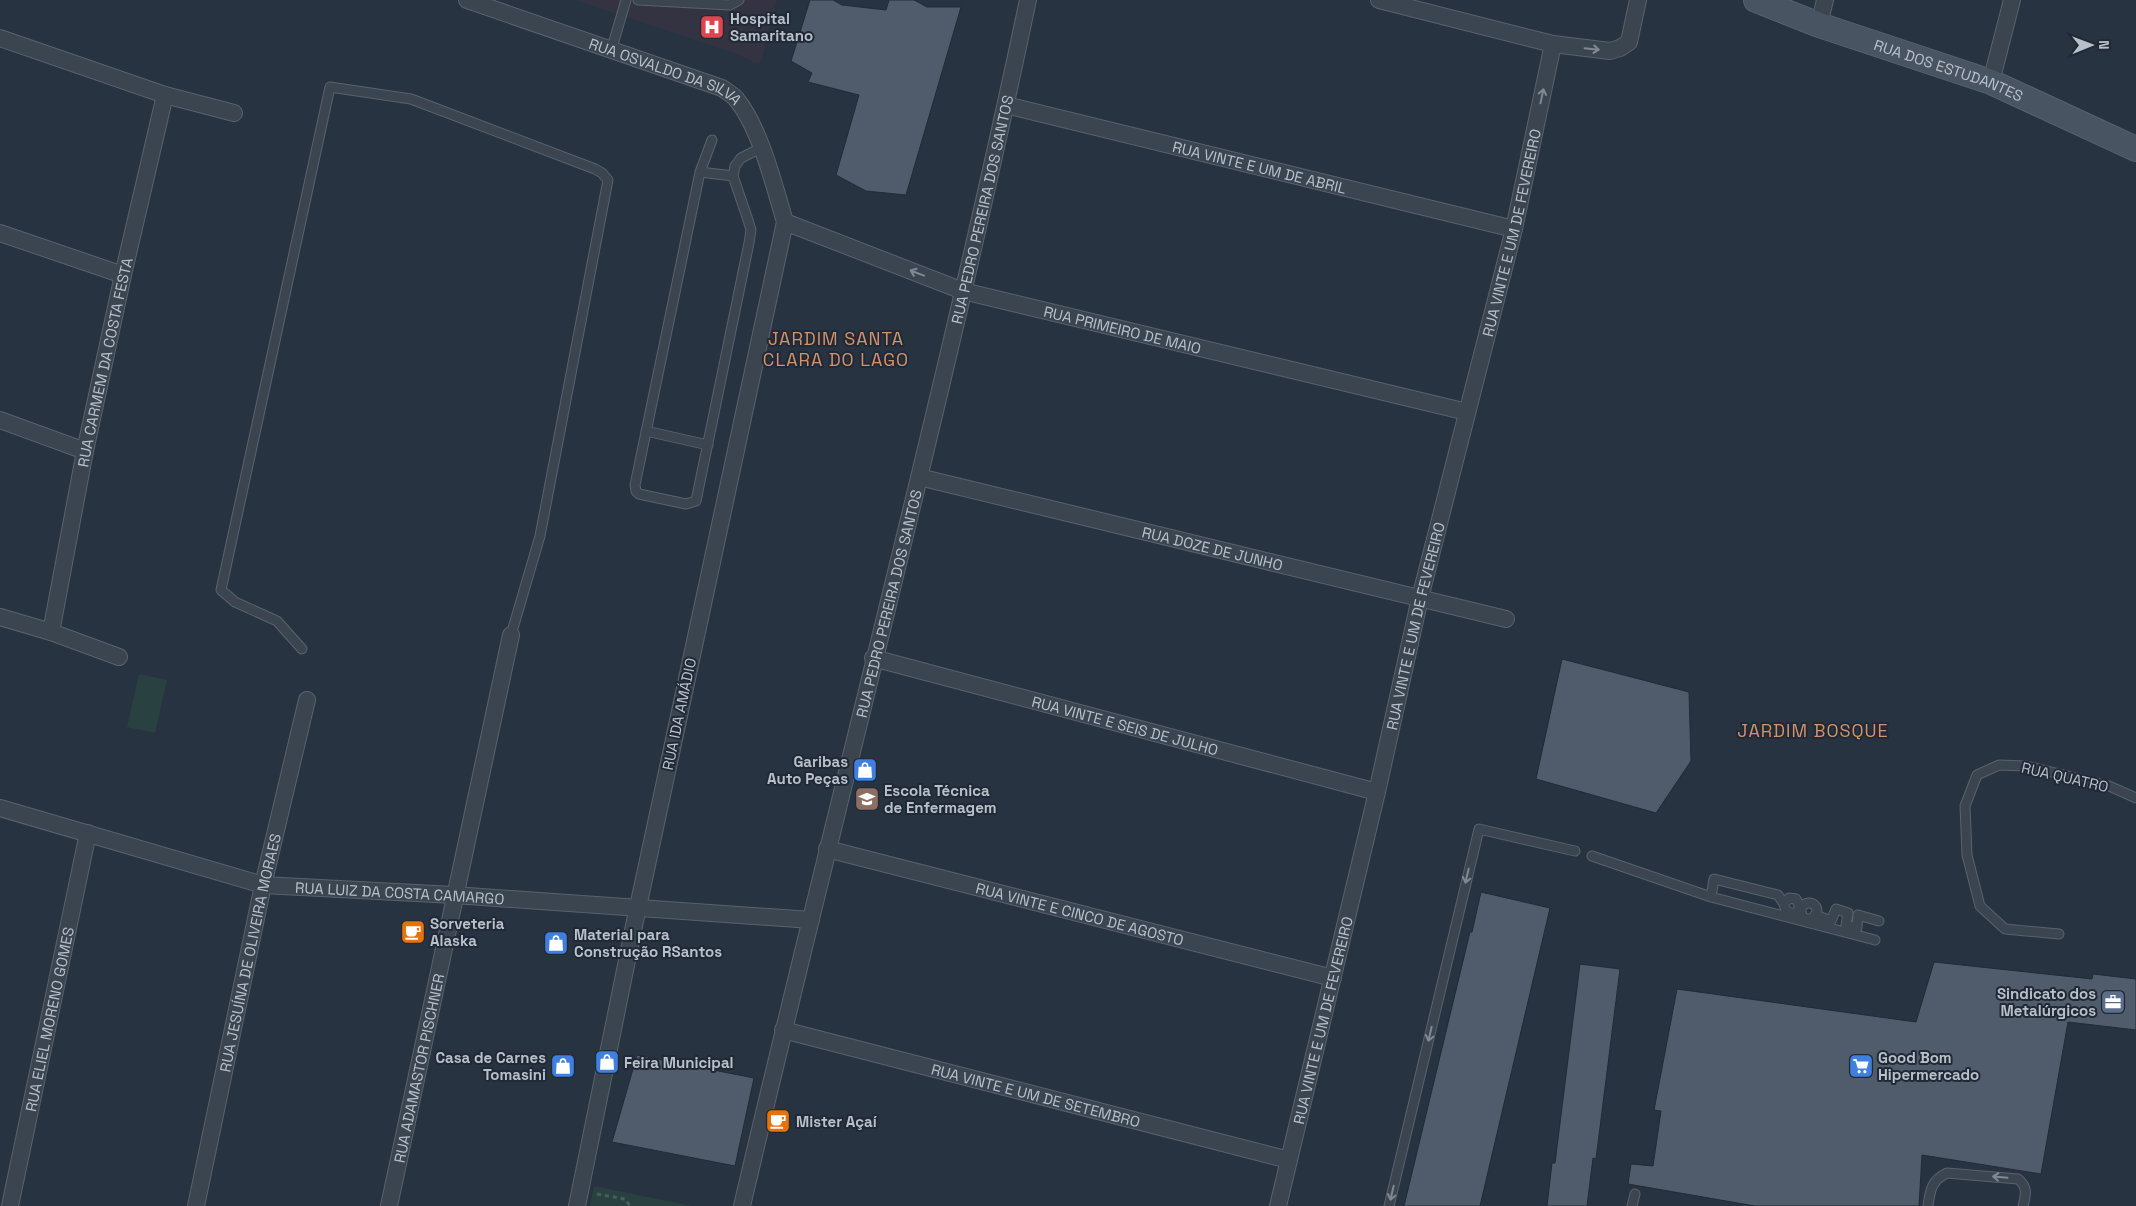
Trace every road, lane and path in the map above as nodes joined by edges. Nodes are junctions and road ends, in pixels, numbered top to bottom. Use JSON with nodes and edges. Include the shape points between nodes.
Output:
{"nodes":[{"id":1,"x":467,"y":0,"type":"edge"},
{"id":2,"x":626,"y":0,"type":"edge"},
{"id":3,"x":638,"y":0,"type":"edge"},
{"id":4,"x":739,"y":0,"type":"edge"},
{"id":5,"x":1028,"y":0,"type":"edge"},
{"id":6,"x":1379,"y":0,"type":"edge"},
{"id":7,"x":1638,"y":0,"type":"edge"},
{"id":8,"x":1756,"y":0,"type":"edge"},
{"id":9,"x":1825,"y":0,"type":"edge"},
{"id":10,"x":2012,"y":0,"type":"edge"},
{"id":11,"x":1819,"y":25,"type":"junction"},
{"id":12,"x":0,"y":38,"type":"edge"},
{"id":13,"x":1553,"y":44,"type":"junction"},
{"id":14,"x":611,"y":51,"type":"junction"},
{"id":15,"x":1991,"y":82,"type":"junction"},
{"id":16,"x":165,"y":95,"type":"junction"},
{"id":17,"x":1006,"y":105,"type":"junction"},
{"id":18,"x":234,"y":113,"type":"dead end"},
{"id":19,"x":712,"y":140,"type":"dead end"},
{"id":20,"x":761,"y":148,"type":"junction"},
{"id":21,"x":2136,"y":149,"type":"edge"},
{"id":22,"x":700,"y":172,"type":"junction"},
{"id":23,"x":733,"y":176,"type":"junction"},
{"id":24,"x":785,"y":222,"type":"junction"},
{"id":25,"x":1514,"y":229,"type":"junction"},
{"id":26,"x":0,"y":233,"type":"edge"},
{"id":27,"x":123,"y":275,"type":"junction"},
{"id":28,"x":963,"y":291,"type":"junction"},
{"id":29,"x":1468,"y":412,"type":"junction"},
{"id":30,"x":0,"y":420,"type":"edge"},
{"id":31,"x":646,"y":431,"type":"junction"},
{"id":32,"x":708,"y":445,"type":"junction"},
{"id":33,"x":84,"y":451,"type":"junction"},
{"id":34,"x":919,"y":477,"type":"junction"},
{"id":35,"x":1420,"y":598,"type":"junction"},
{"id":36,"x":0,"y":616,"type":"edge"},
{"id":37,"x":1506,"y":619,"type":"dead end"},
{"id":38,"x":51,"y":632,"type":"junction"},
{"id":39,"x":511,"y":635,"type":"joint"},
{"id":40,"x":302,"y":649,"type":"dead end"},
{"id":41,"x":119,"y":657,"type":"dead end"},
{"id":42,"x":873,"y":658,"type":"junction"},
{"id":43,"x":307,"y":700,"type":"dead end"},
{"id":44,"x":1377,"y":792,"type":"junction"},
{"id":45,"x":2136,"y":798,"type":"edge"},
{"id":46,"x":0,"y":808,"type":"edge"},
{"id":47,"x":88,"y":833,"type":"junction"},
{"id":48,"x":827,"y":850,"type":"junction"},
{"id":49,"x":1575,"y":851,"type":"dead end"},
{"id":50,"x":1592,"y":856,"type":"dead end"},
{"id":51,"x":263,"y":885,"type":"junction"},
{"id":52,"x":454,"y":895,"type":"junction"},
{"id":53,"x":1711,"y":897,"type":"junction"},
{"id":54,"x":637,"y":908,"type":"junction"},
{"id":55,"x":811,"y":920,"type":"junction"},
{"id":56,"x":1879,"y":921,"type":"dead end"},
{"id":57,"x":2059,"y":934,"type":"dead end"},
{"id":58,"x":1875,"y":940,"type":"dead end"},
{"id":59,"x":1333,"y":978,"type":"junction"},
{"id":60,"x":783,"y":1030,"type":"junction"},
{"id":61,"x":1289,"y":1160,"type":"junction"},
{"id":62,"x":1635,"y":1194,"type":"dead end"},
{"id":63,"x":596,"y":1200,"type":"dead end"},
{"id":64,"x":10,"y":1206,"type":"edge"},
{"id":65,"x":196,"y":1206,"type":"edge"},
{"id":66,"x":389,"y":1206,"type":"edge"},
{"id":67,"x":577,"y":1206,"type":"edge"},
{"id":68,"x":630,"y":1206,"type":"edge"},
{"id":69,"x":742,"y":1206,"type":"edge"},
{"id":70,"x":1278,"y":1206,"type":"edge"},
{"id":71,"x":1389,"y":1206,"type":"edge"},
{"id":72,"x":1632,"y":1206,"type":"edge"},
{"id":73,"x":1928,"y":1206,"type":"edge"},
{"id":74,"x":2023,"y":1206,"type":"edge"}],
"edges":[{"from":1,"to":14,"type":"street","name":"RUA OSVALDO DA SILVA"},
{"from":2,"to":14,"type":"lane"},
{"from":3,"to":4,"type":"lane","via":[[730,5]]},
{"from":5,"to":17,"type":"street","name":"RUA PEDRO PEREIRA DOS SANTOS"},
{"from":6,"to":13,"type":"street"},
{"from":13,"to":7,"type":"street","one_way":true,"via":[[1610,51],[1620,48],[1629,42]]},
{"from":8,"to":11,"type":"street","name":"RUA DOS ESTUDANTES"},
{"from":9,"to":11,"type":"street"},
{"from":10,"to":15,"type":"street"},
{"from":11,"to":15,"type":"street","name":"RUA DOS ESTUDANTES"},
{"from":12,"to":16,"type":"street"},
{"from":25,"to":13,"type":"street","name":"RUA VINTE E UM DE FEVEREIRO","one_way":true},
{"from":14,"to":20,"type":"street","name":"RUA OSVALDO DA SILVA","via":[[722,88],[736,98]]},
{"from":15,"to":21,"type":"street","name":"RUA DOS ESTUDANTES"},
{"from":16,"to":18,"type":"street"},
{"from":16,"to":27,"type":"street","name":"RUA CARMEM DA COSTA FESTA"},
{"from":17,"to":25,"type":"street","name":"RUA VINTE E UM DE ABRIL"},
{"from":17,"to":28,"type":"street","name":"RUA PEDRO PEREIRA DOS SANTOS"},
{"from":19,"to":22,"type":"lane"},
{"from":20,"to":23,"type":"lane","via":[[741,158]]},
{"from":20,"to":24,"type":"street","name":"RUA OSVALDO DA SILVA"},
{"from":22,"to":23,"type":"lane"},
{"from":22,"to":31,"type":"lane"},
{"from":23,"to":32,"type":"lane","via":[[748,220],[750,243]]},
{"from":28,"to":24,"type":"street","name":"RUA PRIMEIRO DE MAIO","one_way":true},
{"from":24,"to":54,"type":"street","name":"RUA IDA AMÁDIO"},
{"from":25,"to":29,"type":"street","name":"RUA VINTE E UM DE FEVEREIRO"},
{"from":26,"to":27,"type":"street"},
{"from":27,"to":33,"type":"street","name":"RUA CARMEM DA COSTA FESTA"},
{"from":28,"to":29,"type":"street","name":"RUA PRIMEIRO DE MAIO"},
{"from":28,"to":34,"type":"street","name":"RUA PEDRO PEREIRA DOS SANTOS"},
{"from":29,"to":35,"type":"street","name":"RUA VINTE E UM DE FEVEREIRO"},
{"from":30,"to":33,"type":"street"},
{"from":31,"to":32,"type":"lane"},
{"from":31,"to":32,"type":"lane","via":[[635,485],[639,494],[686,504],[696,501]]},
{"from":33,"to":38,"type":"street","name":"RUA CARMEM DA COSTA FESTA"},
{"from":34,"to":35,"type":"street","name":"RUA DOZE DE JUNHO"},
{"from":34,"to":42,"type":"street","name":"RUA PEDRO PEREIRA DOS SANTOS"},
{"from":35,"to":37,"type":"street","name":"RUA DOZE DE JUNHO"},
{"from":35,"to":44,"type":"street","name":"RUA VINTE E UM DE FEVEREIRO"},
{"from":36,"to":38,"type":"street"},
{"from":38,"to":41,"type":"street"},
{"from":39,"to":40,"type":"lane","via":[[540,536],[608,180],[594,169],[411,99],[330,87],[221,590],[235,602],[277,621]]},
{"from":39,"to":52,"type":"street","name":"RUA ADAMASTOR PISCHNER"},
{"from":42,"to":44,"type":"street","name":"RUA VINTE E SEIS DE JULHO"},
{"from":42,"to":48,"type":"street","name":"RUA PEDRO PEREIRA DOS SANTOS"},
{"from":43,"to":51,"type":"street","name":"RUA JESUÍNA DE OLIVEIRA MORAES"},
{"from":44,"to":59,"type":"street","name":"RUA VINTE E UM DE FEVEREIRO"},
{"from":45,"to":57,"type":"lane","name":"RUA QUATRO","via":[[2109,786],[2026,766],[1999,765],[1977,775],[1965,806],[1967,855],[1980,906],[2005,929]]},
{"from":46,"to":47,"type":"street","name":"RUA LUIZ DA COSTA CAMARGO"},
{"from":47,"to":51,"type":"street","name":"RUA LUIZ DA COSTA CAMARGO"},
{"from":47,"to":64,"type":"street","name":"RUA ELIEL MORENO GOMES"},
{"from":48,"to":55,"type":"street","name":"RUA PEDRO PEREIRA DOS SANTOS"},
{"from":48,"to":59,"type":"street","name":"RUA VINTE E CINCO DE AGOSTO"},
{"from":49,"to":71,"type":"lane","one_way":true,"via":[[1479,829]]},
{"from":50,"to":53,"type":"lane"},
{"from":51,"to":52,"type":"street","name":"RUA LUIZ DA COSTA CAMARGO"},
{"from":51,"to":65,"type":"street","name":"RUA JESUÍNA DE OLIVEIRA MORAES"},
{"from":52,"to":54,"type":"street","name":"RUA LUIZ DA COSTA CAMARGO"},
{"from":52,"to":66,"type":"street","name":"RUA ADAMASTOR PISCHNER"},
{"from":53,"to":56,"type":"lane","via":[[1714,879],[1778,895],[1788,913],[1801,909],[1804,918],[1815,915],[1832,921],[1836,909],[1848,913],[1846,924],[1857,928],[1858,915]]},
{"from":53,"to":58,"type":"lane"},
{"from":54,"to":55,"type":"street","name":"RUA LUIZ DA COSTA CAMARGO"},
{"from":54,"to":67,"type":"street","name":"RUA IDA AMÁDIO"},
{"from":55,"to":60,"type":"street","name":"RUA PEDRO PEREIRA DOS SANTOS"},
{"from":59,"to":61,"type":"street","name":"RUA VINTE E UM DE FEVEREIRO"},
{"from":60,"to":61,"type":"street","name":"RUA VINTE E UM DE SETEMBRO"},
{"from":60,"to":69,"type":"street","name":"RUA PEDRO PEREIRA DOS SANTOS"},
{"from":61,"to":70,"type":"street","name":"RUA VINTE E UM DE FEVEREIRO"},
{"from":62,"to":72,"type":"lane"},
{"from":63,"to":68,"type":"path","via":[[597,1194],[625,1199]]},
{"from":74,"to":73,"type":"lane","one_way":true,"via":[[2026,1191],[2018,1179],[1947,1173],[1936,1178]]}]}
